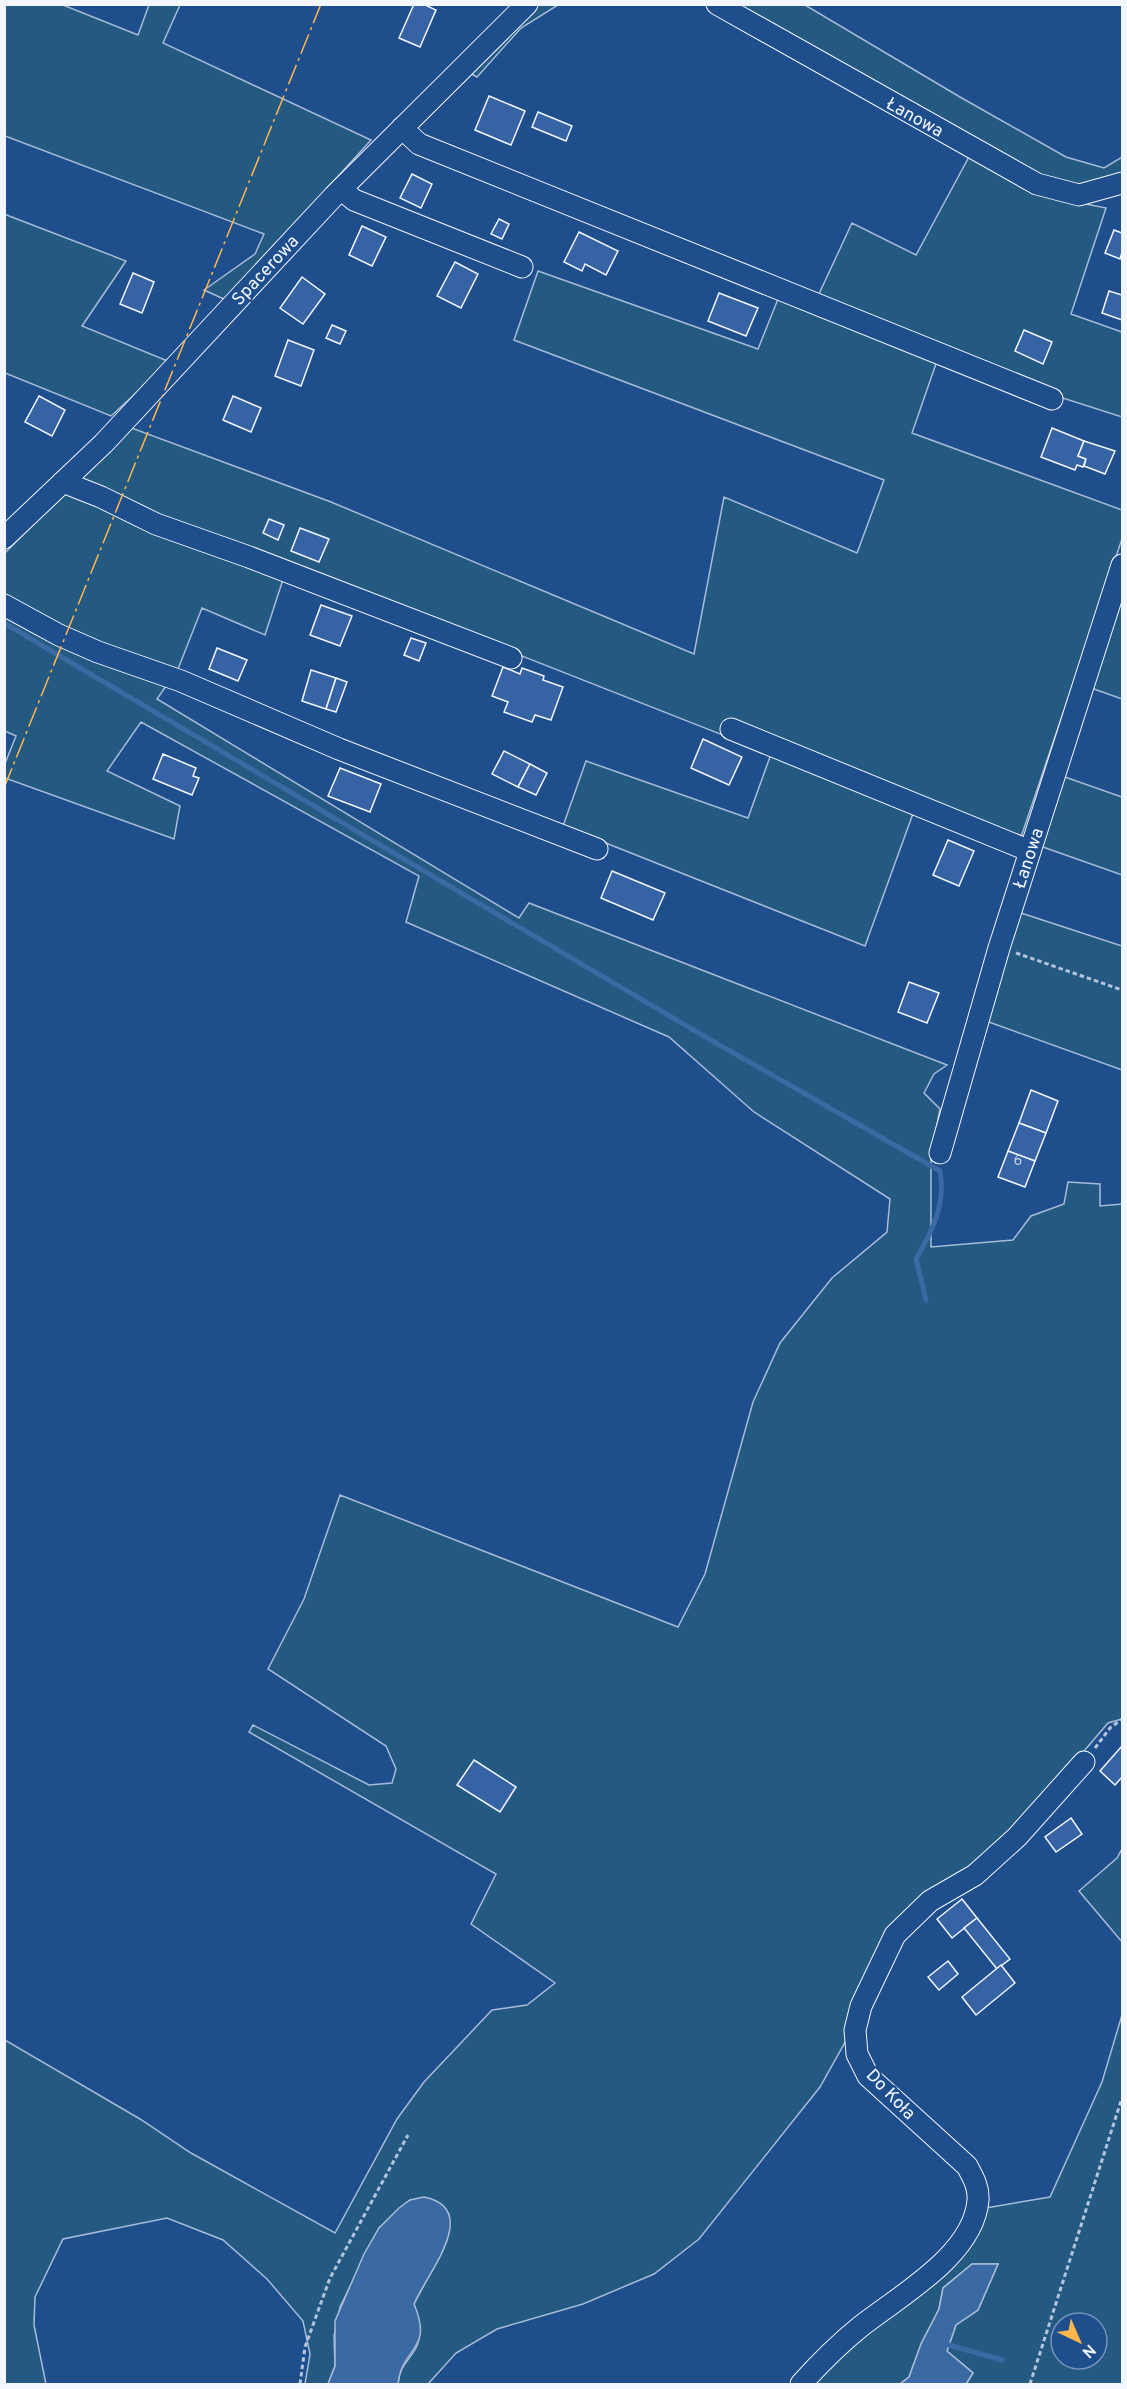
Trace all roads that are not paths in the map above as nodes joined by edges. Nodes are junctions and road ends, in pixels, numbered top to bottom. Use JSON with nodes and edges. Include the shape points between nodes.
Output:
{"nodes":[{"id":1,"x":527,"y":4,"type":"edge"},
{"id":2,"x":717,"y":4,"type":"edge"},
{"id":3,"x":402,"y":128,"type":"junction"},
{"id":4,"x":1122,"y":183,"type":"edge"},
{"id":5,"x":341,"y":189,"type":"junction"},
{"id":6,"x":522,"y":267,"type":"dead end"},
{"id":7,"x":1052,"y":399,"type":"dead end"},
{"id":8,"x":63,"y":483,"type":"junction"},
{"id":9,"x":4,"y":538,"type":"edge"},
{"id":10,"x":1122,"y":565,"type":"edge"},
{"id":11,"x":4,"y":605,"type":"edge"},
{"id":12,"x":511,"y":658,"type":"dead end"},
{"id":13,"x":732,"y":729,"type":"dead end"},
{"id":14,"x":597,"y":849,"type":"dead end"},
{"id":15,"x":1030,"y":851,"type":"junction"},
{"id":16,"x":940,"y":1153,"type":"dead end"},
{"id":17,"x":1084,"y":1762,"type":"road end"},
{"id":18,"x":801,"y":2385,"type":"edge"}],
"edges":[{"from":1,"to":3,"type":"street","name":"Spacerowa"},
{"from":2,"to":4,"type":"street","name":"Łanowa","via":[[1037,184],[1079,195]]},
{"from":3,"to":5,"type":"street","name":"Spacerowa"},
{"from":3,"to":7,"type":"street","via":[[419,144]]},
{"from":5,"to":6,"type":"street","via":[[354,200]]},
{"from":5,"to":8,"type":"street","name":"Spacerowa"},
{"from":8,"to":9,"type":"street","name":"Spacerowa"},
{"from":8,"to":12,"type":"street","via":[[156,524]]},
{"from":10,"to":15,"type":"street","name":"Łanowa"},
{"from":11,"to":14,"type":"street","via":[[98,652],[181,681],[339,749]]},
{"from":13,"to":15,"type":"street"},
{"from":15,"to":16,"type":"street","name":"Łanowa"},
{"from":17,"to":18,"type":"street","name":"Do Koła","via":[[992,1860],[975,1875],[930,1901],[895,1935],[861,2006],[855,2030],[857,2054],[868,2076],[967,2166],[976,2184],[978,2200],[962,2242],[942,2264],[851,2335]]}]}
